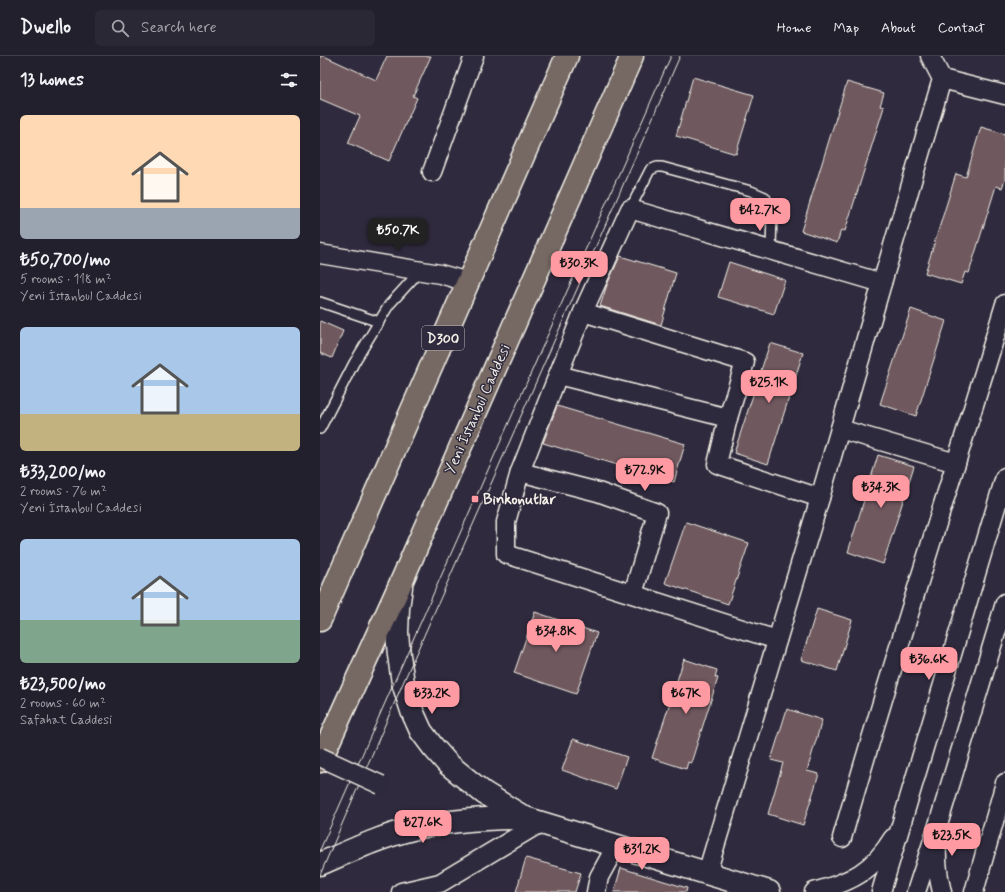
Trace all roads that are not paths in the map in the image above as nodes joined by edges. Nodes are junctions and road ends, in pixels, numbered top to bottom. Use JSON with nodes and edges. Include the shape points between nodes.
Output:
{"nodes":[{"id":1,"x":474,"y":56,"type":"edge"},
{"id":2,"x":567,"y":56,"type":"edge"},
{"id":3,"x":632,"y":56,"type":"edge"},
{"id":4,"x":930,"y":56,"type":"edge"},
{"id":5,"x":942,"y":78,"type":"junction"},
{"id":6,"x":1005,"y":95,"type":"edge"},
{"id":7,"x":432,"y":172,"type":"dead end"},
{"id":8,"x":630,"y":209,"type":"junction"},
{"id":9,"x":771,"y":250,"type":"junction"},
{"id":10,"x":320,"y":254,"type":"edge"},
{"id":11,"x":420,"y":271,"type":"junction"},
{"id":12,"x":468,"y":282,"type":"junction"},
{"id":13,"x":882,"y":283,"type":"junction"},
{"id":14,"x":320,"y":302,"type":"edge"},
{"id":15,"x":1005,"y":304,"type":"edge"},
{"id":16,"x":583,"y":312,"type":"junction"},
{"id":17,"x":379,"y":322,"type":"junction"},
{"id":18,"x":558,"y":375,"type":"junction"},
{"id":19,"x":728,"y":418,"type":"junction"},
{"id":20,"x":320,"y":429,"type":"edge"},
{"id":21,"x":840,"y":429,"type":"junction"},
{"id":22,"x":956,"y":463,"type":"junction"},
{"id":23,"x":520,"y":472,"type":"junction"},
{"id":24,"x":1005,"y":477,"type":"edge"},
{"id":25,"x":820,"y":498,"type":"junction"},
{"id":26,"x":403,"y":578,"type":"junction"},
{"id":27,"x":633,"y":594,"type":"junction"},
{"id":28,"x":325,"y":601,"type":"edge"},
{"id":29,"x":1005,"y":603,"type":"edge"},
{"id":30,"x":320,"y":620,"type":"edge"},
{"id":31,"x":777,"y":640,"type":"junction"},
{"id":32,"x":320,"y":757,"type":"edge"},
{"id":33,"x":320,"y":761,"type":"edge"},
{"id":34,"x":1005,"y":783,"type":"edge"},
{"id":35,"x":381,"y":785,"type":"dead end"},
{"id":36,"x":904,"y":820,"type":"junction"},
{"id":37,"x":533,"y":821,"type":"junction"},
{"id":38,"x":938,"y":825,"type":"junction"},
{"id":39,"x":842,"y":838,"type":"dead end"},
{"id":40,"x":616,"y":846,"type":"junction"},
{"id":41,"x":320,"y":864,"type":"edge"},
{"id":42,"x":707,"y":873,"type":"junction"},
{"id":43,"x":438,"y":887,"type":"edge"},
{"id":44,"x":401,"y":892,"type":"edge"},
{"id":45,"x":596,"y":892,"type":"edge"},
{"id":46,"x":769,"y":892,"type":"edge"},
{"id":47,"x":814,"y":892,"type":"edge"},
{"id":48,"x":881,"y":892,"type":"edge"},
{"id":49,"x":916,"y":892,"type":"edge"},
{"id":50,"x":942,"y":892,"type":"edge"},
{"id":51,"x":974,"y":892,"type":"edge"}],
"edges":[{"from":1,"to":7,"type":"street"},
{"from":2,"to":12,"type":"highway","number":"D300"},
{"from":3,"to":26,"type":"highway","name":"Yeni İstanbul Caddesi"},
{"from":4,"to":5,"type":"street"},
{"from":5,"to":6,"type":"street"},
{"from":5,"to":13,"type":"street"},
{"from":8,"to":9,"type":"street"},
{"from":8,"to":9,"type":"lane","via":[[650,170],[657,167],[751,191],[765,197],[772,212]]},
{"from":8,"to":16,"type":"street"},
{"from":9,"to":13,"type":"street"},
{"from":10,"to":11,"type":"street"},
{"from":11,"to":12,"type":"street"},
{"from":11,"to":17,"type":"lane","via":[[389,305]]},
{"from":12,"to":28,"type":"highway","number":"D300"},
{"from":13,"to":21,"type":"street"},
{"from":14,"to":17,"type":"lane"},
{"from":15,"to":22,"type":"street"},
{"from":16,"to":18,"type":"street"},
{"from":16,"to":19,"type":"street","via":[[745,362]]},
{"from":17,"to":20,"type":"lane","via":[[354,363]]},
{"from":18,"to":19,"type":"street"},
{"from":18,"to":23,"type":"street"},
{"from":19,"to":25,"type":"street","via":[[717,464]]},
{"from":21,"to":22,"type":"street"},
{"from":21,"to":25,"type":"street"},
{"from":22,"to":39,"type":"street"},
{"from":23,"to":27,"type":"street","via":[[506,522],[506,554]]},
{"from":23,"to":27,"type":"street","via":[[598,492],[657,513]]},
{"from":24,"to":36,"type":"street"},
{"from":25,"to":31,"type":"street"},
{"from":26,"to":33,"type":"highway","name":"Yeni İstanbul Caddesi"},
{"from":26,"to":37,"type":"street","via":[[398,608],[399,655],[403,683],[421,731],[448,764],[484,793]]},
{"from":27,"to":31,"type":"street"},
{"from":28,"to":30,"type":"highway","number":"D300"},
{"from":29,"to":38,"type":"street"},
{"from":31,"to":42,"type":"street"},
{"from":32,"to":35,"type":"street","bridge":true},
{"from":34,"to":51,"type":"street"},
{"from":36,"to":47,"type":"street","via":[[887,848],[861,874]]},
{"from":36,"to":48,"type":"street"},
{"from":37,"to":40,"type":"street"},
{"from":37,"to":41,"type":"street","via":[[500,818],[433,824],[366,844]]},
{"from":37,"to":43,"type":"street"},
{"from":38,"to":49,"type":"street"},
{"from":38,"to":50,"type":"street","via":[[936,857]]},
{"from":40,"to":42,"type":"street"},
{"from":40,"to":45,"type":"street","via":[[599,878]]},
{"from":42,"to":46,"type":"street"},
{"from":43,"to":44,"type":"street"}]}
